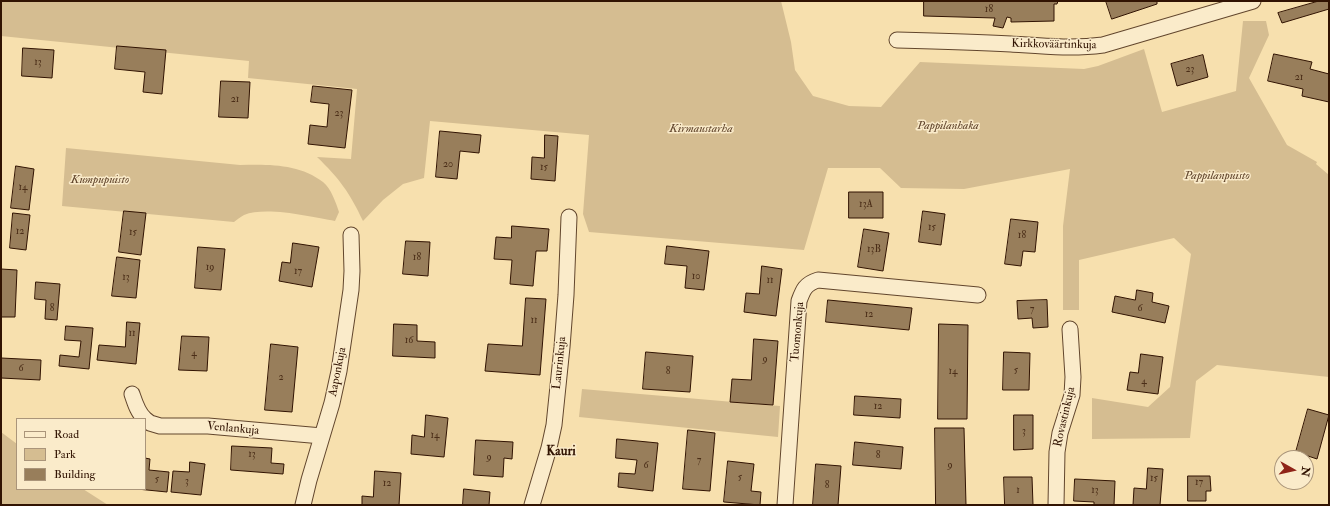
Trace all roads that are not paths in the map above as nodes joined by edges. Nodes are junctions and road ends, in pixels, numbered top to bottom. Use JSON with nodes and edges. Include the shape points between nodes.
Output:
{"nodes":[{"id":1,"x":1253,"y":1,"type":"edge"},
{"id":2,"x":897,"y":40,"type":"dead end"},
{"id":3,"x":569,"y":217,"type":"dead end"},
{"id":4,"x":351,"y":235,"type":"dead end"},
{"id":5,"x":978,"y":295,"type":"dead end"},
{"id":6,"x":1070,"y":329,"type":"dead end"},
{"id":7,"x":132,"y":394,"type":"dead end"},
{"id":8,"x":144,"y":418,"type":"edge"},
{"id":9,"x":146,"y":420,"type":"edge"},
{"id":10,"x":322,"y":436,"type":"junction"},
{"id":11,"x":303,"y":505,"type":"edge"},
{"id":12,"x":532,"y":505,"type":"edge"},
{"id":13,"x":785,"y":505,"type":"edge"},
{"id":14,"x":1056,"y":505,"type":"edge"}],
"edges":[{"from":1,"to":2,"type":"street","name":"Kirkkoväärtinkuja","via":[[1089,47],[1058,48]]},
{"from":3,"to":12,"type":"street","name":"Laurinkuja","via":[[566,295],[554,425]]},
{"from":4,"to":10,"type":"street","name":"Aaponkuja","via":[[351,290],[339,371]]},
{"from":5,"to":13,"type":"street","name":"Tuomonkuja","via":[[818,280],[805,286],[799,301]]},
{"from":6,"to":14,"type":"street","name":"Rovastinkuja","via":[[1072,395],[1057,452]]},
{"from":7,"to":8,"type":"street","name":"Venlankuja"},
{"from":9,"to":10,"type":"street","name":"Venlankuja","via":[[160,426],[208,426]]},
{"from":10,"to":11,"type":"street","name":"Aaponkuja"}]}
